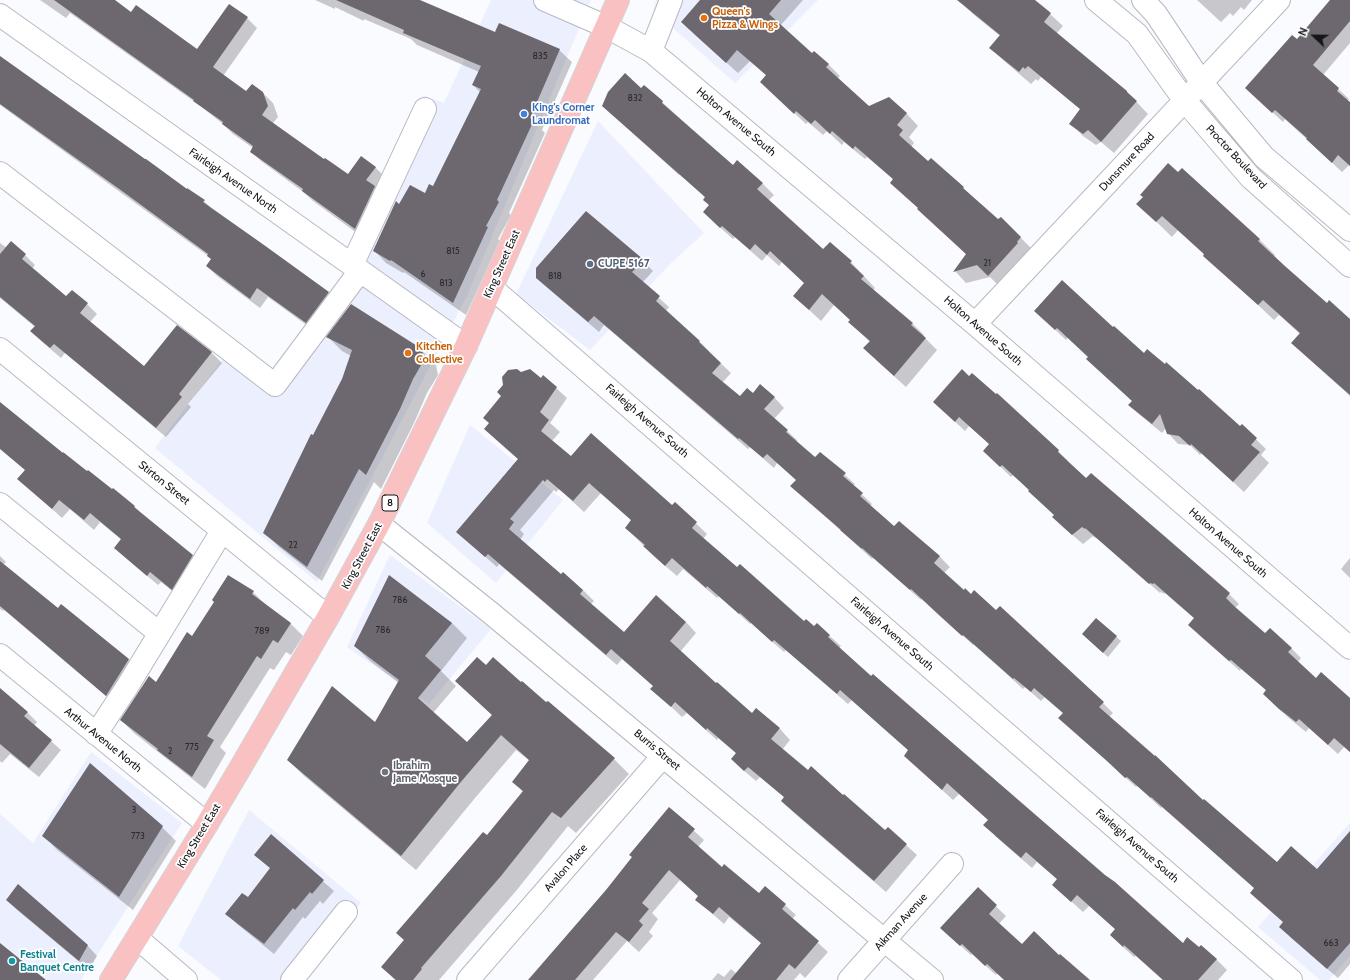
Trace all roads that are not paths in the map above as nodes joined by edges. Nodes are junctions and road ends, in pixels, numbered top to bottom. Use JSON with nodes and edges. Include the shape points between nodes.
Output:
{"nodes":[{"id":1,"x":545,"y":0,"type":"edge"},
{"id":2,"x":618,"y":0,"type":"edge"},
{"id":3,"x":671,"y":0,"type":"edge"},
{"id":4,"x":1096,"y":0,"type":"edge"},
{"id":5,"x":1279,"y":0,"type":"edge"},
{"id":6,"x":1149,"y":7,"type":"edge"},
{"id":7,"x":0,"y":16,"type":"edge"},
{"id":8,"x":607,"y":27,"type":"junction"},
{"id":9,"x":1137,"y":34,"type":"junction"},
{"id":10,"x":651,"y":51,"type":"junction"},
{"id":11,"x":1202,"y":83,"type":"junction"},
{"id":12,"x":1185,"y":101,"type":"junction"},
{"id":13,"x":425,"y":109,"type":"dead end"},
{"id":14,"x":0,"y":173,"type":"edge"},
{"id":15,"x":1350,"y":230,"type":"edge"},
{"id":16,"x":1350,"y":266,"type":"edge"},
{"id":17,"x":356,"y":268,"type":"junction"},
{"id":18,"x":492,"y":288,"type":"junction"},
{"id":19,"x":976,"y":324,"type":"junction"},
{"id":20,"x":466,"y":346,"type":"junction"},
{"id":21,"x":0,"y":349,"type":"edge"},
{"id":22,"x":0,"y":504,"type":"edge"},
{"id":23,"x":379,"y":524,"type":"junction"},
{"id":24,"x":222,"y":531,"type":"junction"},
{"id":25,"x":328,"y":618,"type":"junction"},
{"id":26,"x":160,"y":633,"type":"junction"},
{"id":27,"x":1350,"y":648,"type":"edge"},
{"id":28,"x":0,"y":655,"type":"edge"},
{"id":29,"x":96,"y":734,"type":"junction"},
{"id":30,"x":663,"y":756,"type":"junction"},
{"id":31,"x":207,"y":824,"type":"junction"},
{"id":32,"x":952,"y":864,"type":"dead end"},
{"id":33,"x":346,"y":912,"type":"dead end"},
{"id":34,"x":137,"y":938,"type":"junction"},
{"id":35,"x":885,"y":941,"type":"junction"},
{"id":36,"x":111,"y":980,"type":"edge"},
{"id":37,"x":186,"y":980,"type":"edge"},
{"id":38,"x":292,"y":980,"type":"edge"},
{"id":39,"x":468,"y":980,"type":"edge"},
{"id":40,"x":849,"y":980,"type":"edge"},
{"id":41,"x":932,"y":980,"type":"edge"},
{"id":42,"x":1291,"y":980,"type":"edge"}],
"edges":[{"from":1,"to":8,"type":"street","name":"Holton Avenue South"},
{"from":2,"to":8,"type":"main road","name":"King Street East","number":"8"},
{"from":3,"to":10,"type":"street"},
{"from":4,"to":9,"type":"street","name":"Proctor Boulevard"},
{"from":5,"to":11,"type":"street","name":"Dunsmure Road"},
{"from":6,"to":9,"type":"street","name":"Proctor Boulevard"},
{"from":6,"to":11,"type":"street","name":"Proctor Boulevard"},
{"from":7,"to":17,"type":"street","name":"Fairleigh Avenue North"},
{"from":8,"to":10,"type":"street","name":"Holton Avenue South"},
{"from":8,"to":18,"type":"main road","name":"King Street East","number":"8"},
{"from":9,"to":12,"type":"street","name":"Proctor Boulevard"},
{"from":10,"to":19,"type":"street","name":"Holton Avenue South"},
{"from":11,"to":12,"type":"street","name":"Dunsmure Road"},
{"from":11,"to":15,"type":"street","name":"Proctor Boulevard","via":[[1264,157]]},
{"from":12,"to":16,"type":"street","name":"Proctor Boulevard","via":[[1250,177]]},
{"from":12,"to":19,"type":"street","name":"Dunsmure Road"},
{"from":13,"to":17,"type":"street"},
{"from":14,"to":17,"type":"street","via":[[275,385]]},
{"from":17,"to":20,"type":"street","name":"Fairleigh Avenue North"},
{"from":18,"to":20,"type":"main road","name":"King Street East","number":"8"},
{"from":18,"to":42,"type":"street","name":"Fairleigh Avenue South"},
{"from":19,"to":27,"type":"street","name":"Holton Avenue South"},
{"from":20,"to":23,"type":"main road","name":"King Street East","number":"8"},
{"from":21,"to":24,"type":"street","name":"Stirton Street"},
{"from":22,"to":26,"type":"street"},
{"from":23,"to":25,"type":"main road","name":"King Street East","number":"8"},
{"from":23,"to":30,"type":"street","name":"Burris Street"},
{"from":24,"to":25,"type":"street","name":"Stirton Street"},
{"from":24,"to":26,"type":"street"},
{"from":25,"to":31,"type":"main road","name":"King Street East","number":"8"},
{"from":26,"to":29,"type":"street"},
{"from":28,"to":29,"type":"street","name":"Arthur Avenue North"},
{"from":29,"to":31,"type":"street","name":"Arthur Avenue North"},
{"from":30,"to":35,"type":"street","name":"Burris Street"},
{"from":30,"to":39,"type":"street","name":"Avalon Place"},
{"from":31,"to":34,"type":"main road","name":"King Street East","number":"8"},
{"from":32,"to":35,"type":"street","name":"Aikman Avenue"},
{"from":33,"to":38,"type":"street"},
{"from":34,"to":36,"type":"main road","name":"King Street East","number":"8"},
{"from":34,"to":37,"type":"street"},
{"from":35,"to":40,"type":"street","name":"Aikman Avenue"},
{"from":35,"to":41,"type":"street","name":"Burris Street"}]}
